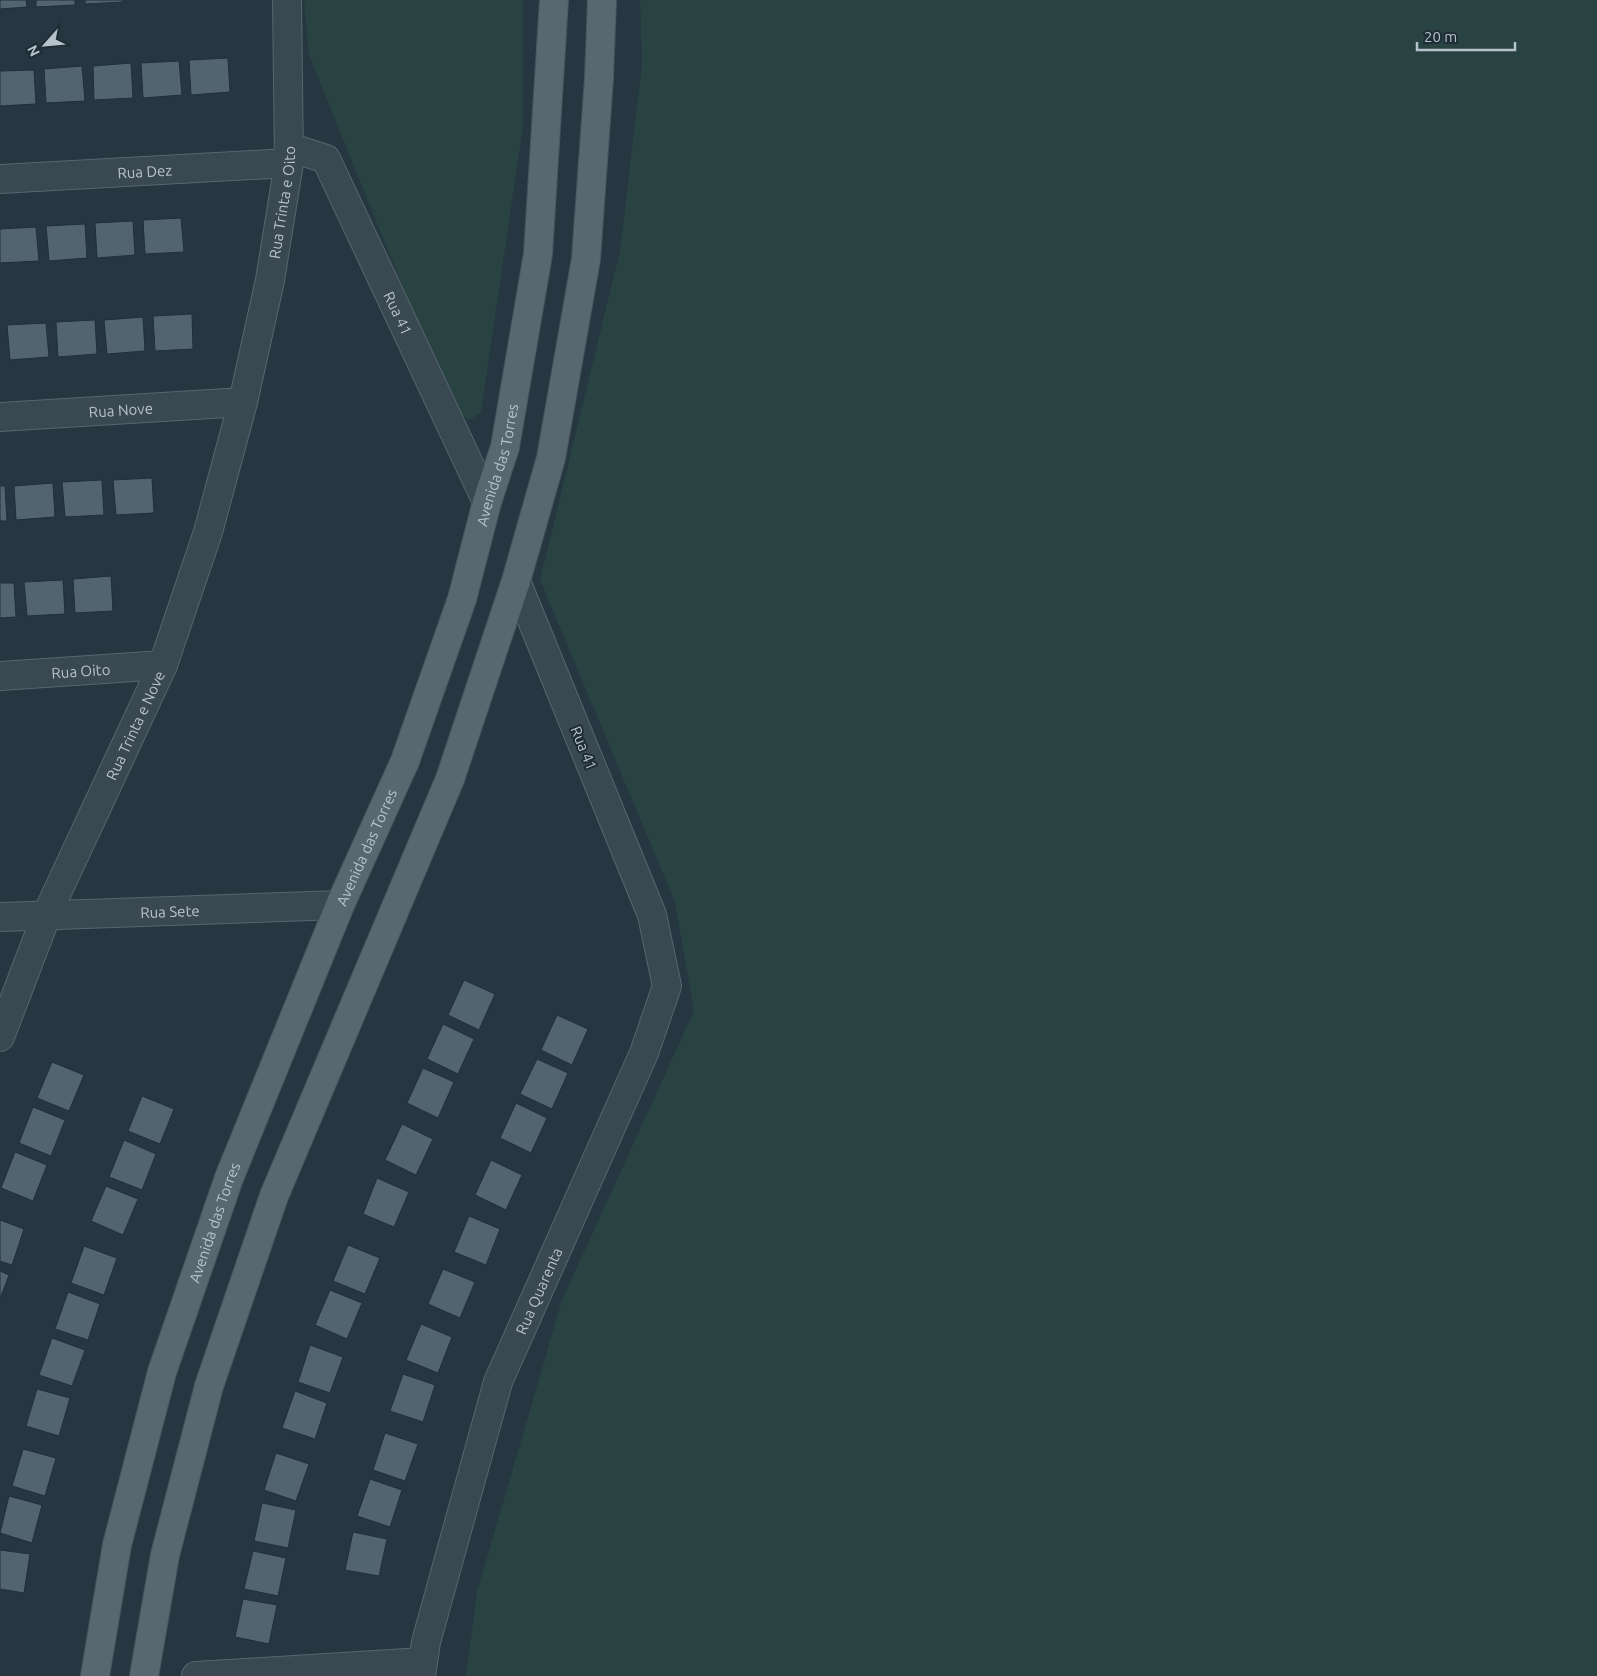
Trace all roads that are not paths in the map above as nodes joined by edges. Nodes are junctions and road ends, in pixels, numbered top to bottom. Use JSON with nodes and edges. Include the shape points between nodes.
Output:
{"nodes":[{"id":1,"x":288,"y":0,"type":"edge"},
{"id":2,"x":554,"y":0,"type":"edge"},
{"id":3,"x":602,"y":0,"type":"edge"},
{"id":4,"x":289,"y":155,"type":"junction"},
{"id":5,"x":0,"y":179,"type":"edge"},
{"id":6,"x":243,"y":402,"type":"junction"},
{"id":7,"x":0,"y":417,"type":"edge"},
{"id":8,"x":487,"y":502,"type":"junction"},
{"id":9,"x":516,"y":581,"type":"junction"},
{"id":10,"x":162,"y":664,"type":"junction"},
{"id":11,"x":0,"y":676,"type":"edge"},
{"id":12,"x":340,"y":905,"type":"junction"},
{"id":13,"x":47,"y":914,"type":"junction"},
{"id":14,"x":652,"y":916,"type":"joint"},
{"id":15,"x":0,"y":917,"type":"edge"},
{"id":16,"x":0,"y":1037,"type":"edge"},
{"id":17,"x":422,"y":1669,"type":"edge"},
{"id":18,"x":94,"y":1676,"type":"edge"},
{"id":19,"x":144,"y":1676,"type":"edge"},
{"id":20,"x":196,"y":1676,"type":"edge"}],
"edges":[{"from":1,"to":4,"type":"street","name":"Rua Trinta e Oito"},
{"from":2,"to":8,"type":"main road","name":"Avenida das Torres","via":[[538,254],[504,447]]},
{"from":3,"to":9,"type":"main road","via":[[586,259],[552,458]]},
{"from":4,"to":5,"type":"street","name":"Rua Dez"},
{"from":4,"to":6,"type":"street","name":"Rua Trinta e Oito","via":[[270,280]]},
{"from":4,"to":8,"type":"street","name":"Rua 41","via":[[326,159]]},
{"from":6,"to":7,"type":"street","name":"Rua Nove"},
{"from":6,"to":10,"type":"street","name":"Rua Trinta e Nove","via":[[208,532]]},
{"from":8,"to":12,"type":"main road","name":"Avenida das Torres","via":[[462,599],[405,761]]},
{"from":9,"to":14,"type":"street","name":"Rua 41"},
{"from":9,"to":19,"type":"main road","via":[[450,778],[274,1196],[208,1386],[164,1555]]},
{"from":10,"to":11,"type":"street","name":"Rua Oito"},
{"from":10,"to":13,"type":"street","name":"Rua Trinta e Nove"},
{"from":12,"to":13,"type":"street","name":"Rua Sete"},
{"from":12,"to":18,"type":"main road","name":"Avenida das Torres","via":[[229,1178],[162,1372],[117,1545]]},
{"from":13,"to":15,"type":"street","name":"Rua Sete"},
{"from":13,"to":16,"type":"street","name":"Rua Trinta e Nove"},
{"from":14,"to":17,"type":"street","name":"Rua Quarenta","via":[[667,986],[644,1053],[498,1382],[426,1642]]},
{"from":17,"to":20,"type":"street"}]}
